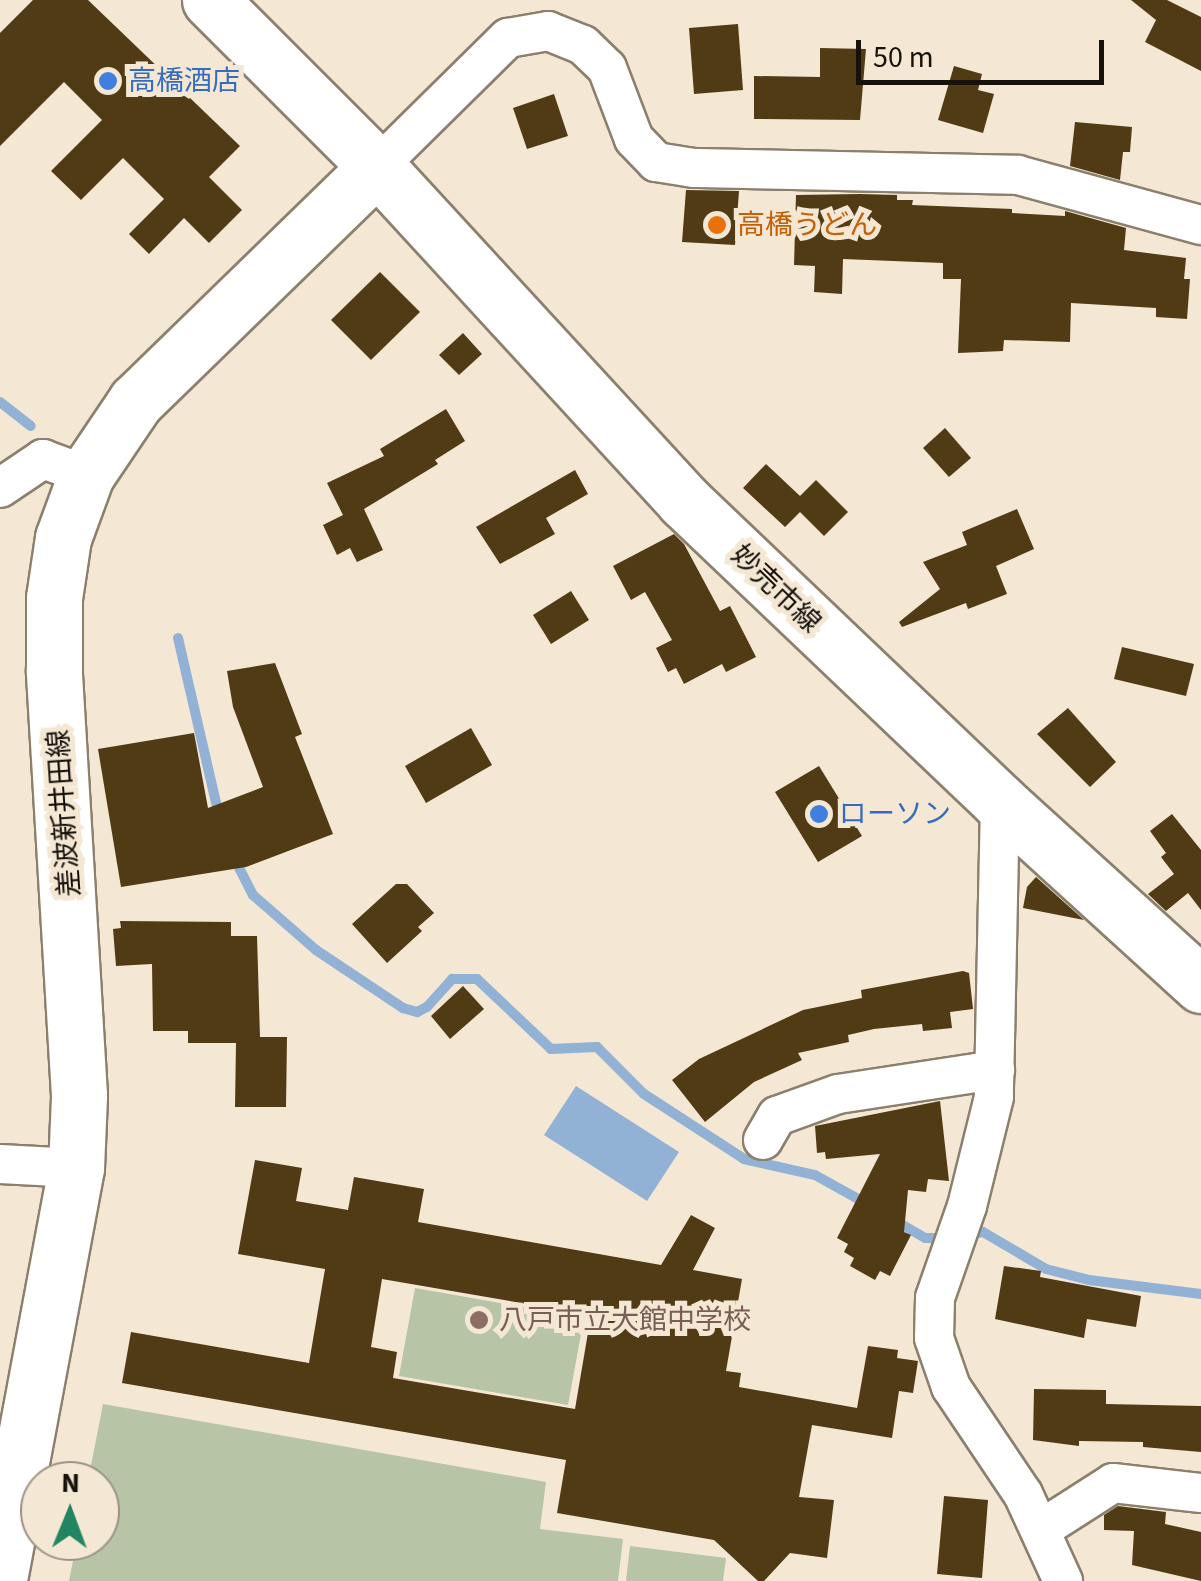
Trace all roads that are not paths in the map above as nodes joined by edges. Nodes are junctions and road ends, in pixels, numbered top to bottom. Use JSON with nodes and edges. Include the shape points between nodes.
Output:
{"nodes":[{"id":1,"x":210,"y":0,"type":"edge"},
{"id":2,"x":377,"y":167,"type":"junction"},
{"id":3,"x":1201,"y":225,"type":"edge"},
{"id":4,"x":86,"y":475,"type":"junction"},
{"id":5,"x":0,"y":488,"type":"edge"},
{"id":6,"x":1000,"y":802,"type":"junction"},
{"id":7,"x":1201,"y":985,"type":"edge"},
{"id":8,"x":996,"y":1070,"type":"junction"},
{"id":9,"x":763,"y":1140,"type":"dead end"},
{"id":10,"x":0,"y":1164,"type":"edge"},
{"id":11,"x":76,"y":1168,"type":"junction"},
{"id":12,"x":1201,"y":1493,"type":"edge"},
{"id":13,"x":1043,"y":1528,"type":"junction"},
{"id":14,"x":0,"y":1574,"type":"edge"},
{"id":15,"x":1063,"y":1581,"type":"edge"}],
"edges":[{"from":1,"to":2,"type":"main road","name":"妙売市線"},
{"from":2,"to":3,"type":"street","via":[[508,38],[548,31],[583,45],[607,68],[634,138],[656,162],[1018,175]]},
{"from":2,"to":4,"type":"main road","name":"差波新井田線","via":[[136,401]]},
{"from":2,"to":6,"type":"main road","name":"妙売市線","via":[[684,502]]},
{"from":4,"to":5,"type":"street","via":[[44,460]]},
{"from":4,"to":11,"type":"main road","name":"差波新井田線","via":[[63,538],[54,616],[78,1076]]},
{"from":6,"to":7,"type":"main road","name":"妙売市線"},
{"from":6,"to":8,"type":"street"},
{"from":8,"to":9,"type":"street","via":[[838,1094],[777,1116]]},
{"from":8,"to":13,"type":"street","via":[[966,1206],[935,1298],[934,1338],[951,1387]]},
{"from":10,"to":11,"type":"street"},
{"from":11,"to":14,"type":"main road","name":"差波新井田線"},
{"from":12,"to":13,"type":"street","via":[[1113,1483]]},
{"from":13,"to":15,"type":"street"}]}
